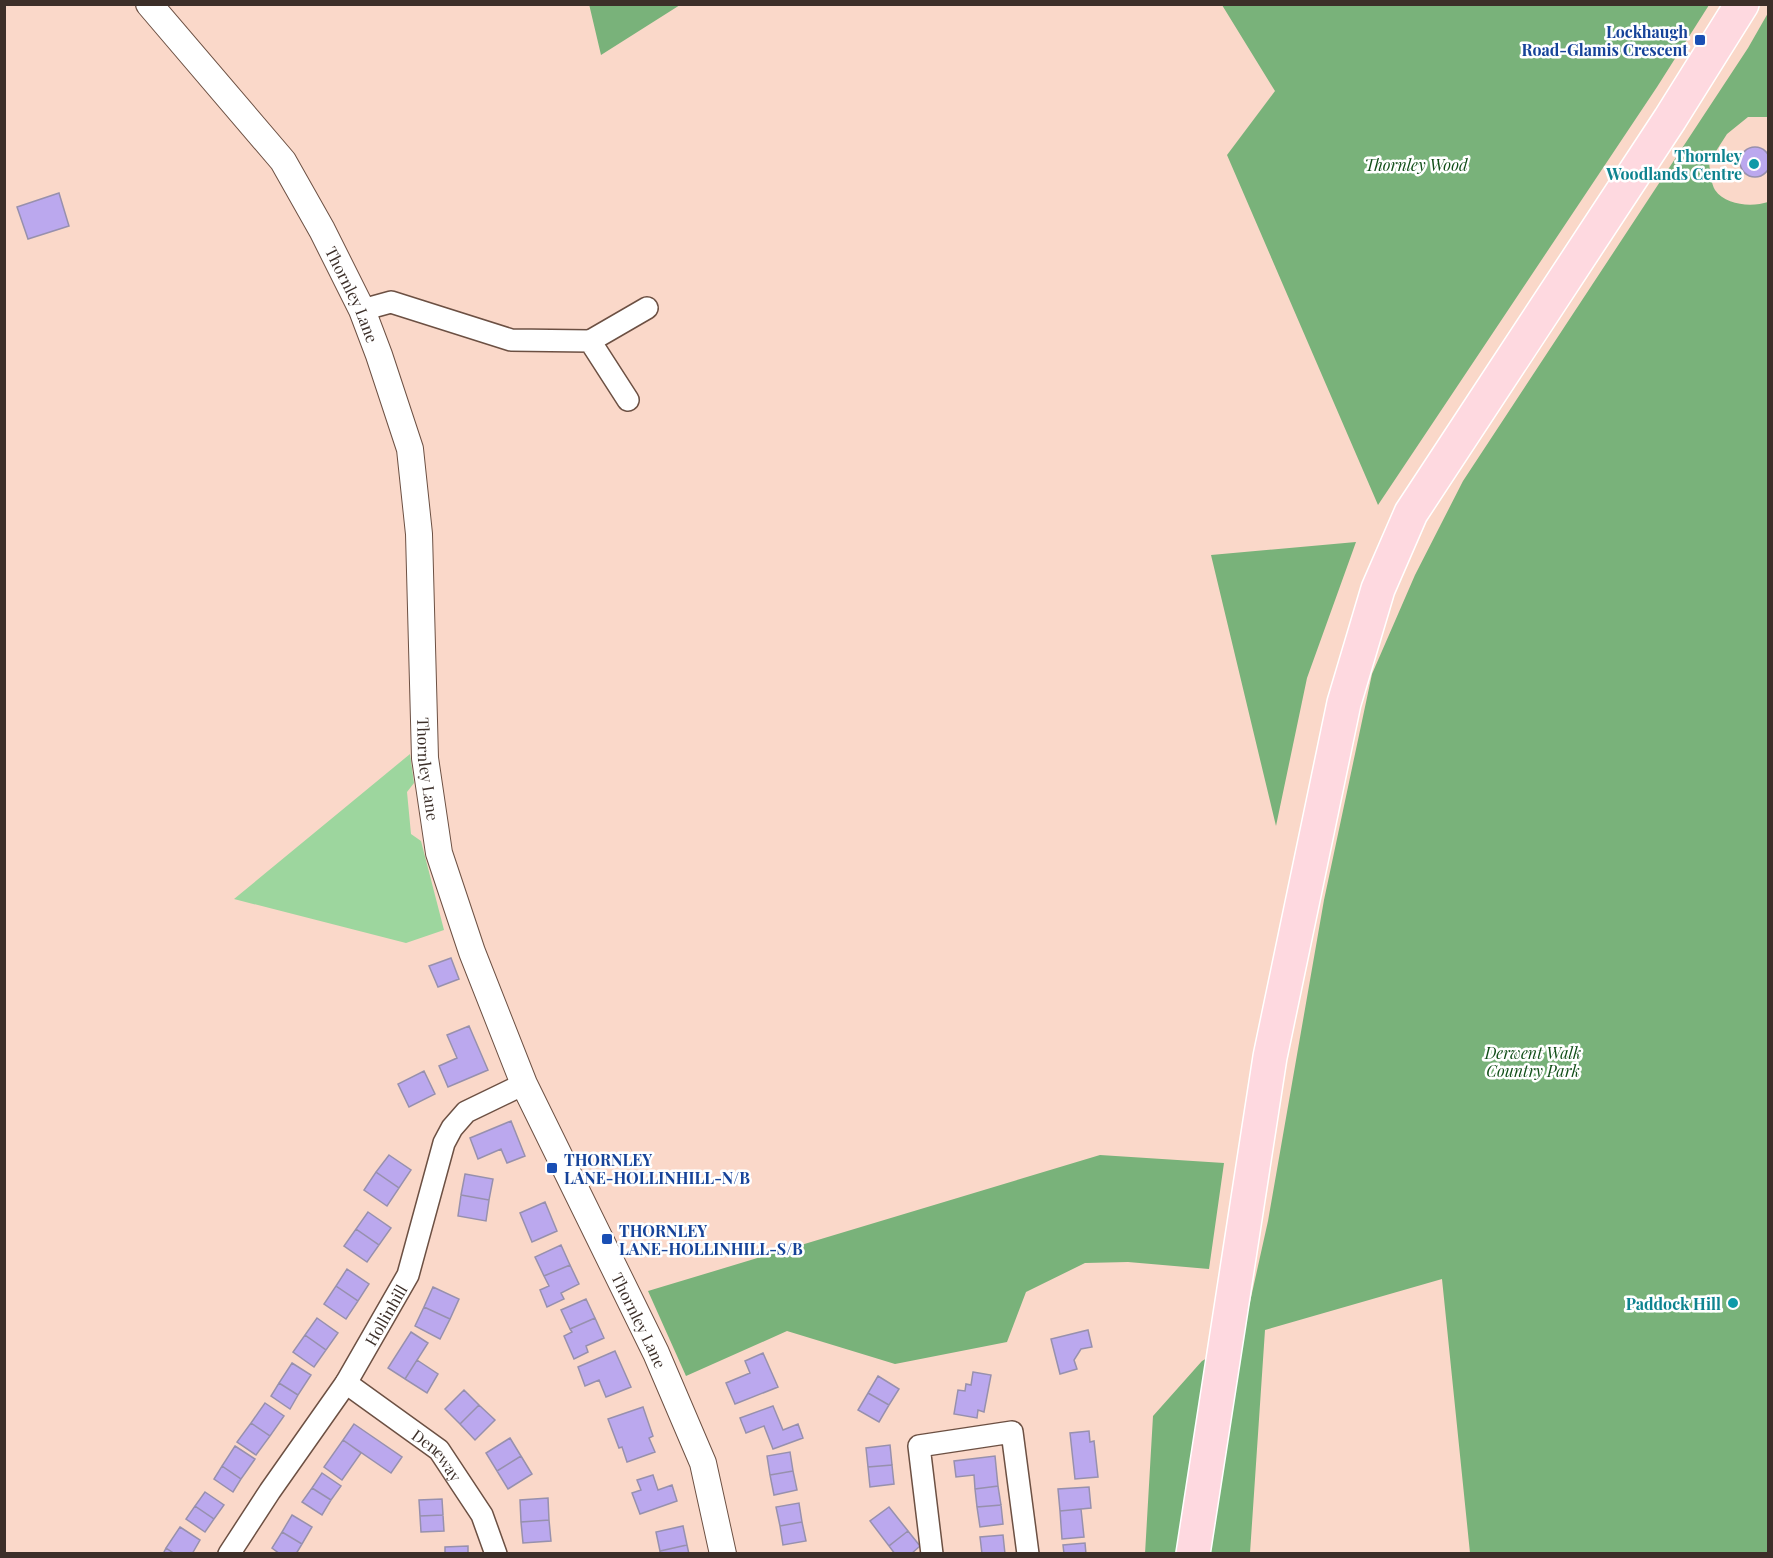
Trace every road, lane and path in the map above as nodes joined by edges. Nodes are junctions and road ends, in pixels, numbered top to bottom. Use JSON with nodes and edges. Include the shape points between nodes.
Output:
{"nodes":[{"id":1,"x":149,"y":4,"type":"edge"},
{"id":2,"x":1742,"y":4,"type":"edge"},
{"id":3,"x":647,"y":308,"type":"dead end"},
{"id":4,"x":362,"y":310,"type":"junction"},
{"id":5,"x":591,"y":341,"type":"junction"},
{"id":6,"x":628,"y":400,"type":"dead end"},
{"id":7,"x":524,"y":1084,"type":"junction"},
{"id":8,"x":346,"y":1383,"type":"junction"},
{"id":9,"x":229,"y":1554,"type":"edge"},
{"id":10,"x":496,"y":1554,"type":"edge"},
{"id":11,"x":723,"y":1554,"type":"edge"},
{"id":12,"x":932,"y":1554,"type":"edge"},
{"id":13,"x":1028,"y":1554,"type":"edge"},
{"id":14,"x":1193,"y":1554,"type":"edge"}],
"edges":[{"from":1,"to":4,"type":"street","name":"Thornley Lane","via":[[283,161]]},
{"from":2,"to":14,"type":"main road","via":[[1411,513],[1378,589],[1344,703],[1270,1057]]},
{"from":3,"to":5,"type":"street"},
{"from":4,"to":5,"type":"street","via":[[391,302],[511,340]]},
{"from":4,"to":7,"type":"street","name":"Thornley Lane","via":[[410,449],[419,534],[425,758],[439,853],[472,952]]},
{"from":5,"to":6,"type":"street"},
{"from":7,"to":8,"type":"street","name":"Hollinhill","via":[[466,1112],[452,1128],[444,1143],[408,1275]]},
{"from":7,"to":11,"type":"street","name":"Thornley Lane","via":[[656,1353],[703,1463]]},
{"from":8,"to":9,"type":"street","name":"Hollinhill"},
{"from":8,"to":10,"type":"street","name":"Deneway","via":[[439,1450],[482,1515]]},
{"from":12,"to":13,"type":"street","via":[[919,1446],[1012,1432]]}]}
